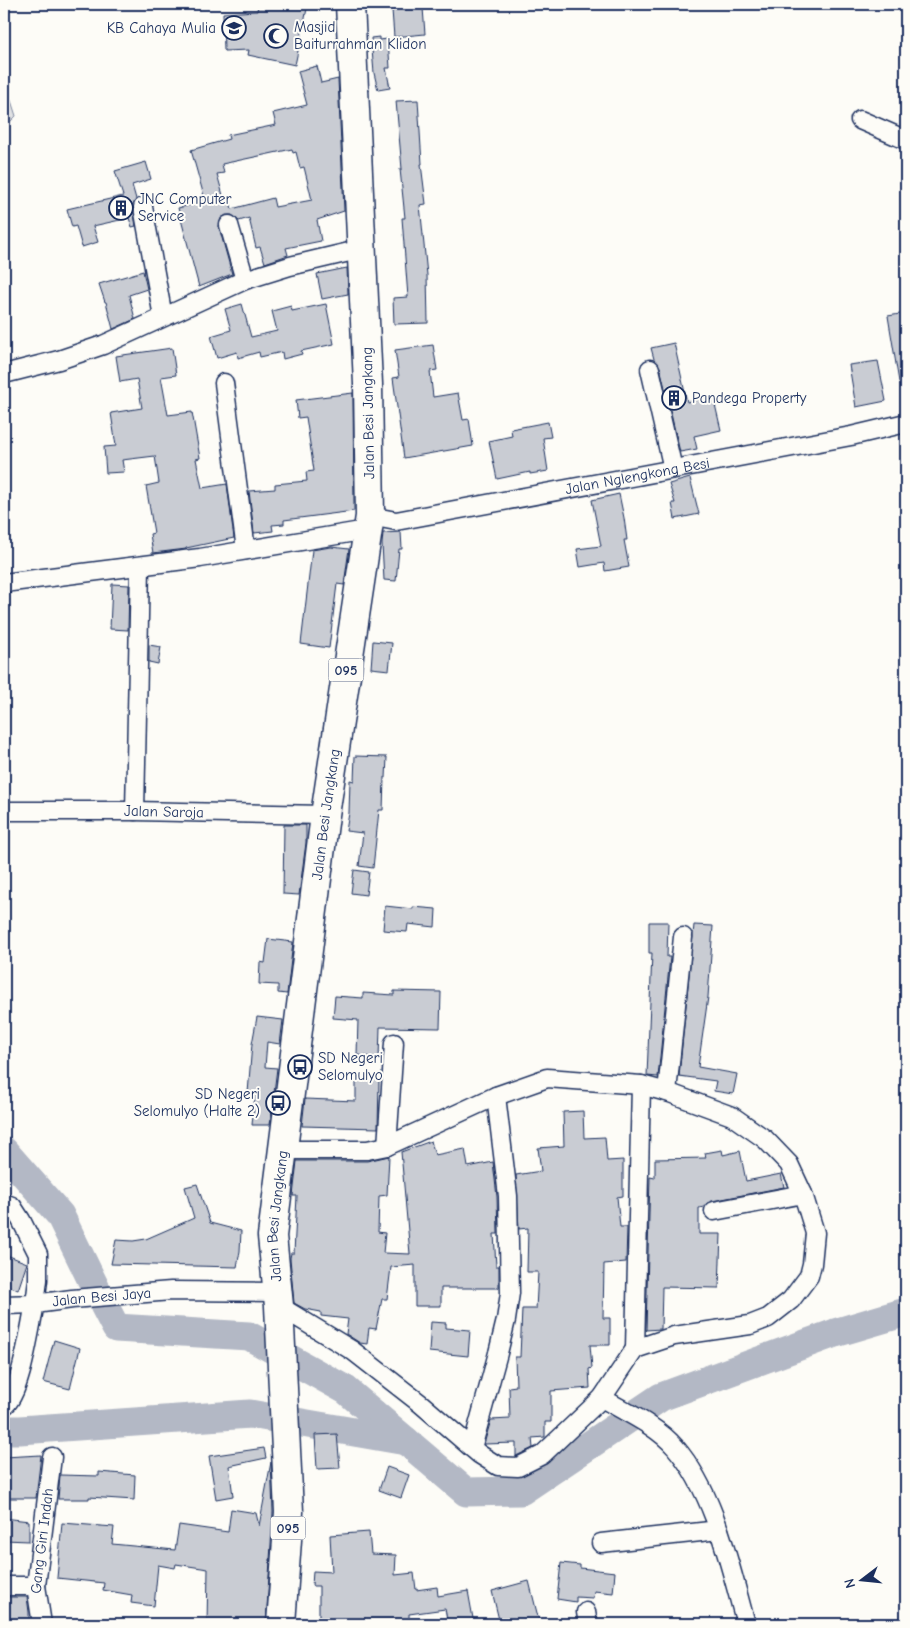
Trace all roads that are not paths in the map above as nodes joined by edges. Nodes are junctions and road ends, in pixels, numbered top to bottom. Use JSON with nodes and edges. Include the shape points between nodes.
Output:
{"nodes":[{"id":1,"x":350,"y":4,"type":"edge"},
{"id":2,"x":860,"y":120,"type":"dead end"},
{"id":3,"x":906,"y":140,"type":"edge"},
{"id":4,"x":143,"y":207,"type":"dead end"},
{"id":5,"x":229,"y":226,"type":"dead end"},
{"id":6,"x":362,"y":249,"type":"junction"},
{"id":7,"x":245,"y":280,"type":"junction"},
{"id":8,"x":164,"y":317,"type":"junction"},
{"id":9,"x":650,"y":369,"type":"dead end"},
{"id":10,"x":4,"y":374,"type":"edge"},
{"id":11,"x":224,"y":383,"type":"dead end"},
{"id":12,"x":906,"y":423,"type":"edge"},
{"id":13,"x":673,"y":469,"type":"junction"},
{"id":14,"x":369,"y":523,"type":"junction"},
{"id":15,"x":246,"y":550,"type":"junction"},
{"id":16,"x":140,"y":566,"type":"junction"},
{"id":17,"x":4,"y":583,"type":"edge"},
{"id":18,"x":135,"y":810,"type":"junction"},
{"id":19,"x":4,"y":811,"type":"edge"},
{"id":20,"x":324,"y":815,"type":"junction"},
{"id":21,"x":684,"y":937,"type":"dead end"},
{"id":22,"x":394,"y":1043,"type":"dead end"},
{"id":23,"x":641,"y":1085,"type":"junction"},
{"id":24,"x":667,"y":1092,"type":"junction"},
{"id":25,"x":496,"y":1096,"type":"junction"},
{"id":26,"x":387,"y":1146,"type":"junction"},
{"id":27,"x":284,"y":1150,"type":"junction"},
{"id":28,"x":803,"y":1194,"type":"junction"},
{"id":29,"x":4,"y":1203,"type":"edge"},
{"id":30,"x":714,"y":1211,"type":"dead end"},
{"id":31,"x":35,"y":1304,"type":"junction"},
{"id":32,"x":4,"y":1305,"type":"edge"},
{"id":33,"x":278,"y":1310,"type":"junction"},
{"id":34,"x":635,"y":1349,"type":"junction"},
{"id":35,"x":602,"y":1398,"type":"junction"},
{"id":36,"x":4,"y":1406,"type":"edge"},
{"id":37,"x":472,"y":1448,"type":"junction"},
{"id":38,"x":52,"y":1457,"type":"dead end"},
{"id":39,"x":719,"y":1530,"type":"junction"},
{"id":40,"x":600,"y":1542,"type":"dead end"},
{"id":41,"x":4,"y":1586,"type":"edge"},
{"id":42,"x":36,"y":1586,"type":"junction"},
{"id":43,"x":42,"y":1624,"type":"edge"},
{"id":44,"x":281,"y":1624,"type":"edge"},
{"id":45,"x":746,"y":1624,"type":"edge"}],
"edges":[{"from":1,"to":6,"type":"main road","name":"Jalan Besi Jangkang","number":"095"},
{"from":2,"to":3,"type":"street"},
{"from":4,"to":8,"type":"street"},
{"from":5,"to":7,"type":"street"},
{"from":6,"to":7,"type":"street"},
{"from":6,"to":14,"type":"main road","name":"Jalan Besi Jangkang","number":"095","via":[[368,384]]},
{"from":7,"to":8,"type":"street"},
{"from":8,"to":10,"type":"street","via":[[60,360]]},
{"from":9,"to":13,"type":"street"},
{"from":11,"to":15,"type":"street"},
{"from":12,"to":13,"type":"street","name":"Jalan Nglengkong Besi"},
{"from":13,"to":14,"type":"street","name":"Jalan Nglengkong Besi","via":[[396,521]]},
{"from":14,"to":15,"type":"street"},
{"from":14,"to":20,"type":"main road","name":"Jalan Besi Jangkang","number":"095"},
{"from":15,"to":16,"type":"street"},
{"from":16,"to":17,"type":"street"},
{"from":16,"to":18,"type":"street"},
{"from":18,"to":19,"type":"street","name":"Jalan Saroja"},
{"from":18,"to":20,"type":"street","name":"Jalan Saroja"},
{"from":20,"to":27,"type":"main road","name":"Jalan Besi Jangkang","number":"095"},
{"from":21,"to":24,"type":"street"},
{"from":22,"to":26,"type":"street"},
{"from":23,"to":24,"type":"street"},
{"from":23,"to":25,"type":"street","via":[[548,1078]]},
{"from":23,"to":34,"type":"street"},
{"from":24,"to":28,"type":"street","via":[[732,1116],[749,1126],[789,1164]]},
{"from":25,"to":26,"type":"street"},
{"from":25,"to":37,"type":"street","via":[[508,1196],[510,1293],[500,1345]]},
{"from":26,"to":27,"type":"street","via":[[367,1150]]},
{"from":27,"to":33,"type":"main road","name":"Jalan Besi Jangkang","number":"095","via":[[272,1236]]},
{"from":28,"to":30,"type":"street"},
{"from":28,"to":34,"type":"street","via":[[814,1233],[812,1264],[809,1276],[791,1300],[768,1318],[750,1325],[674,1336]]},
{"from":29,"to":31,"type":"street","via":[[12,1206],[38,1254]]},
{"from":31,"to":32,"type":"street"},
{"from":31,"to":33,"type":"street","name":"Jalan Besi Jaya","via":[[171,1291]]},
{"from":31,"to":36,"type":"street","name":"Jalan Besi Jaya","via":[[16,1388]]},
{"from":33,"to":37,"type":"street","via":[[353,1351]]},
{"from":33,"to":44,"type":"main road","name":"Jalan Besi Jangkang","number":"095","via":[[289,1512]]},
{"from":34,"to":35,"type":"street"},
{"from":35,"to":37,"type":"street","via":[[542,1455],[518,1467],[498,1466]]},
{"from":35,"to":39,"type":"street","via":[[674,1446],[698,1481]]},
{"from":38,"to":42,"type":"street","name":"Gang Giri Indah"},
{"from":39,"to":40,"type":"street"},
{"from":39,"to":45,"type":"street"},
{"from":41,"to":42,"type":"street"},
{"from":42,"to":43,"type":"street","name":"Gang Giri Indah"}]}
